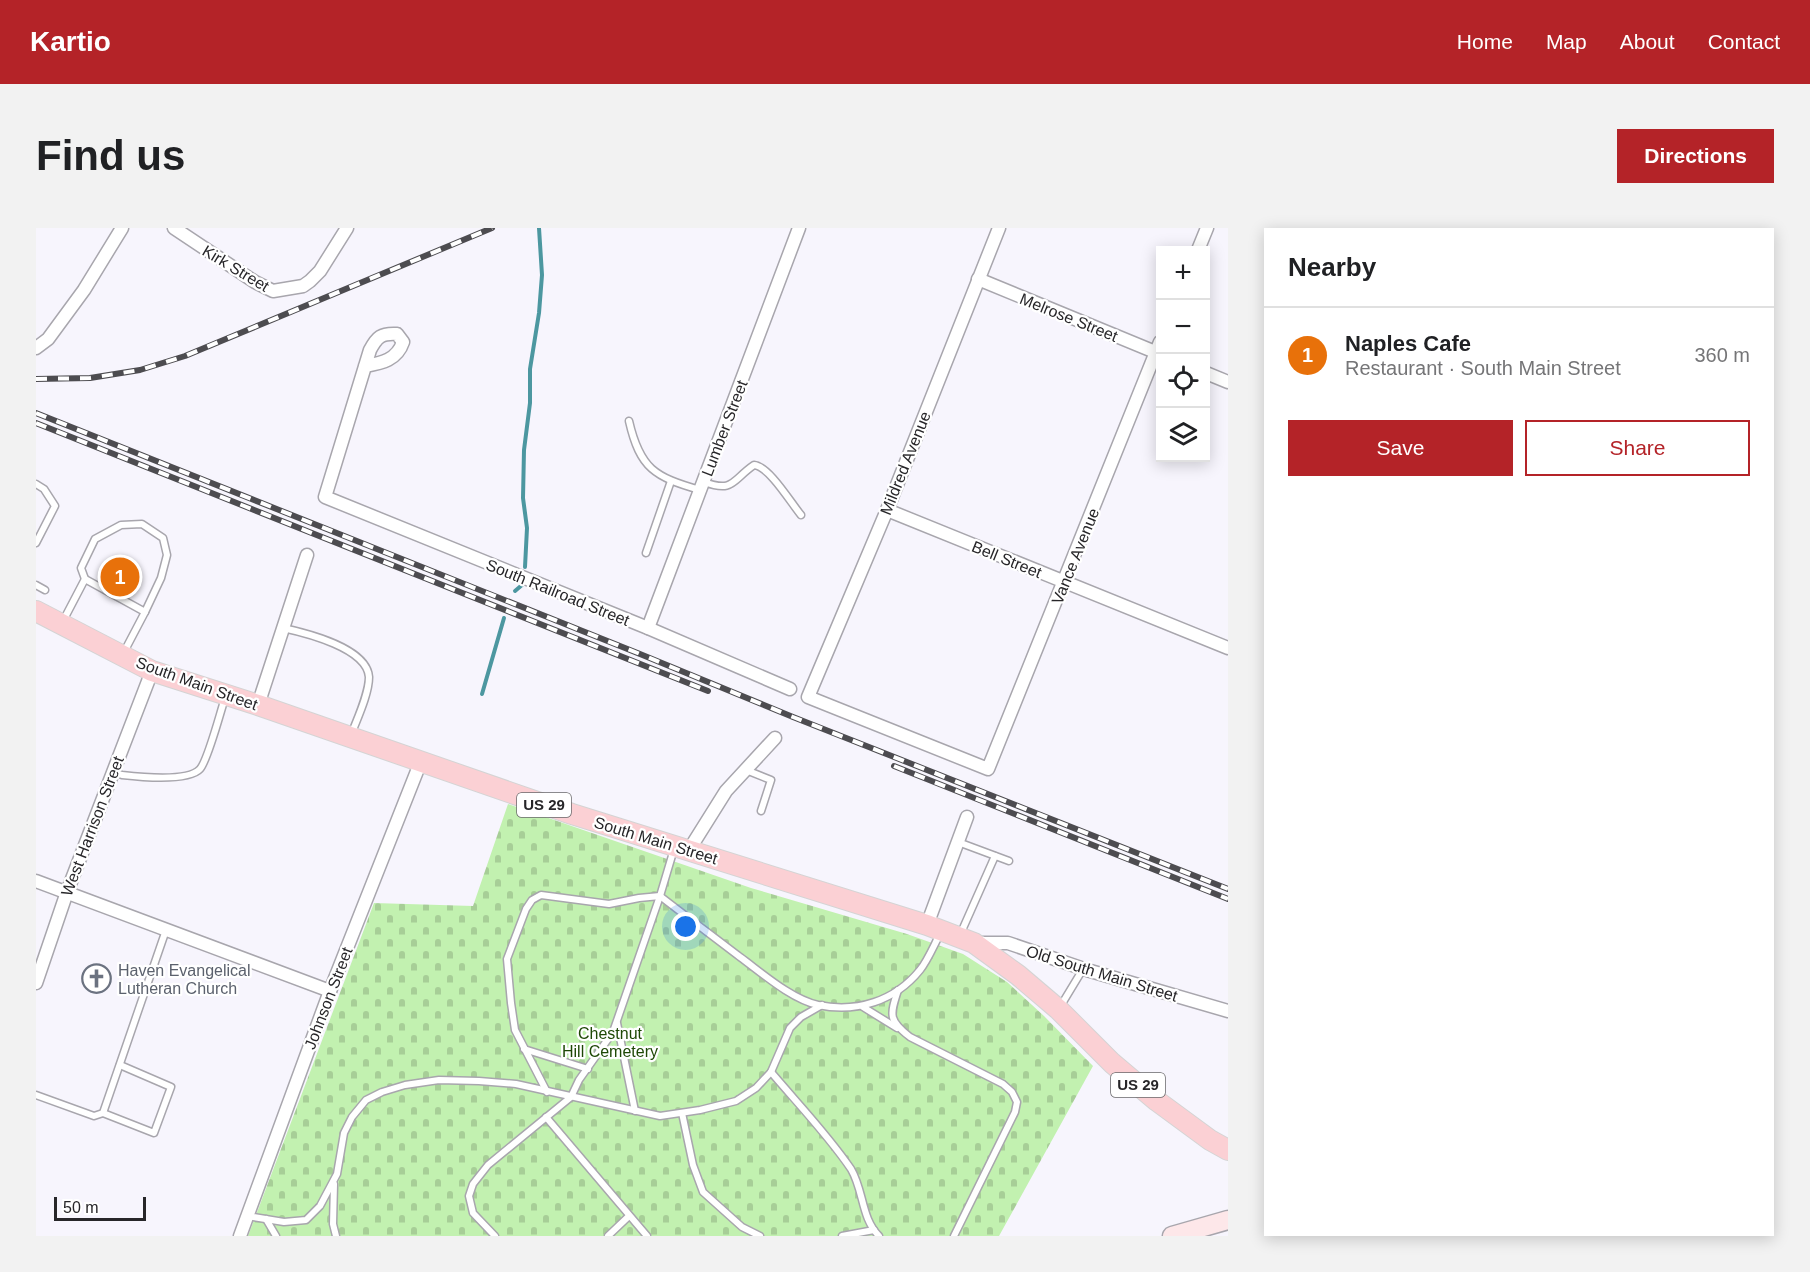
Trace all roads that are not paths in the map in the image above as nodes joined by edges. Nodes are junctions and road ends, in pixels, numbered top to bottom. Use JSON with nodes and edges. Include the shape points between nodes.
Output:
{"nodes":[{"id":1,"x":122,"y":228,"type":"edge"},
{"id":2,"x":174,"y":228,"type":"edge"},
{"id":3,"x":347,"y":228,"type":"edge"},
{"id":4,"x":799,"y":228,"type":"edge"},
{"id":5,"x":999,"y":228,"type":"edge"},
{"id":6,"x":1207,"y":228,"type":"edge"},
{"id":7,"x":1200,"y":246,"type":"edge"},
{"id":8,"x":978,"y":279,"type":"junction"},
{"id":9,"x":36,"y":348,"type":"edge"},
{"id":10,"x":1156,"y":349,"type":"edge"},
{"id":11,"x":1157,"y":354,"type":"edge"},
{"id":12,"x":366,"y":363,"type":"dead end"},
{"id":13,"x":1210,"y":375,"type":"edge"},
{"id":14,"x":1228,"y":382,"type":"edge"},
{"id":15,"x":630,"y":421,"type":"dead end"},
{"id":16,"x":671,"y":481,"type":"junction"},
{"id":17,"x":36,"y":484,"type":"edge"},
{"id":18,"x":702,"y":486,"type":"junction"},
{"id":19,"x":886,"y":510,"type":"junction"},
{"id":20,"x":801,"y":515,"type":"dead end"},
{"id":21,"x":36,"y":543,"type":"edge"},
{"id":22,"x":646,"y":553,"type":"dead end"},
{"id":23,"x":307,"y":555,"type":"dead end"},
{"id":24,"x":85,"y":579,"type":"junction"},
{"id":25,"x":1064,"y":582,"type":"junction"},
{"id":26,"x":36,"y":585,"type":"edge"},
{"id":27,"x":45,"y":590,"type":"dead end"},
{"id":28,"x":36,"y":611,"type":"edge"},
{"id":29,"x":145,"y":612,"type":"junction"},
{"id":30,"x":62,"y":624,"type":"junction"},
{"id":31,"x":283,"y":628,"type":"junction"},
{"id":32,"x":648,"y":628,"type":"junction"},
{"id":33,"x":1228,"y":648,"type":"edge"},
{"id":34,"x":122,"y":656,"type":"junction"},
{"id":35,"x":152,"y":671,"type":"junction"},
{"id":36,"x":790,"y":689,"type":"dead end"},
{"id":37,"x":226,"y":695,"type":"junction"},
{"id":38,"x":258,"y":705,"type":"junction"},
{"id":39,"x":351,"y":737,"type":"junction"},
{"id":40,"x":775,"y":738,"type":"dead end"},
{"id":41,"x":421,"y":761,"type":"junction"},
{"id":42,"x":988,"y":769,"type":"joint"},
{"id":43,"x":746,"y":770,"type":"junction"},
{"id":44,"x":113,"y":772,"type":"junction"},
{"id":45,"x":760,"y":811,"type":"dead end"},
{"id":46,"x":968,"y":817,"type":"dead end"},
{"id":47,"x":958,"y":842,"type":"junction"},
{"id":48,"x":682,"y":848,"type":"junction"},
{"id":49,"x":995,"y":856,"type":"junction"},
{"id":50,"x":1009,"y":861,"type":"dead end"},
{"id":51,"x":36,"y":881,"type":"edge"},
{"id":52,"x":67,"y":892,"type":"junction"},
{"id":53,"x":660,"y":896,"type":"junction"},
{"id":54,"x":166,"y":930,"type":"junction"},
{"id":55,"x":950,"y":934,"type":"junction"},
{"id":56,"x":1083,"y":969,"type":"junction"},
{"id":57,"x":36,"y":983,"type":"edge"},
{"id":58,"x":899,"y":990,"type":"junction"},
{"id":59,"x":330,"y":992,"type":"junction"},
{"id":60,"x":822,"y":1005,"type":"junction"},
{"id":61,"x":863,"y":1007,"type":"junction"},
{"id":62,"x":1059,"y":1009,"type":"junction"},
{"id":63,"x":1228,"y":1011,"type":"edge"},
{"id":64,"x":617,"y":1023,"type":"junction"},
{"id":65,"x":900,"y":1030,"type":"junction"},
{"id":66,"x":524,"y":1049,"type":"junction"},
{"id":67,"x":120,"y":1065,"type":"junction"},
{"id":68,"x":588,"y":1069,"type":"junction"},
{"id":69,"x":771,"y":1072,"type":"junction"},
{"id":70,"x":547,"y":1092,"type":"junction"},
{"id":71,"x":36,"y":1095,"type":"edge"},
{"id":72,"x":571,"y":1097,"type":"junction"},
{"id":73,"x":635,"y":1112,"type":"junction"},
{"id":74,"x":103,"y":1113,"type":"junction"},
{"id":75,"x":682,"y":1113,"type":"junction"},
{"id":76,"x":546,"y":1118,"type":"junction"},
{"id":77,"x":1228,"y":1150,"type":"edge"},
{"id":78,"x":334,"y":1180,"type":"junction"},
{"id":79,"x":247,"y":1216,"type":"junction"},
{"id":80,"x":629,"y":1216,"type":"junction"},
{"id":81,"x":266,"y":1219,"type":"junction"},
{"id":82,"x":1228,"y":1220,"type":"edge"},
{"id":83,"x":874,"y":1230,"type":"junction"},
{"id":84,"x":240,"y":1236,"type":"edge"},
{"id":85,"x":276,"y":1236,"type":"edge"},
{"id":86,"x":336,"y":1236,"type":"edge"},
{"id":87,"x":495,"y":1236,"type":"edge"},
{"id":88,"x":608,"y":1236,"type":"edge"},
{"id":89,"x":646,"y":1236,"type":"edge"},
{"id":90,"x":760,"y":1236,"type":"edge"},
{"id":91,"x":842,"y":1236,"type":"edge"},
{"id":92,"x":879,"y":1236,"type":"edge"},
{"id":93,"x":954,"y":1236,"type":"edge"},
{"id":94,"x":1172,"y":1236,"type":"edge"}],
"edges":[{"from":1,"to":9,"type":"street","via":[[84,290],[48,339]]},
{"from":2,"to":3,"type":"street","name":"Kirk Street","via":[[273,291],[303,286],[320,271]]},
{"from":4,"to":18,"type":"street","name":"Lumber Street"},
{"from":5,"to":8,"type":"street","name":"Mildred Avenue"},
{"from":6,"to":7,"type":"street"},
{"from":8,"to":10,"type":"street","name":"Melrose Street"},
{"from":8,"to":19,"type":"street","name":"Mildred Avenue"},
{"from":11,"to":25,"type":"street","name":"Vance Avenue"},
{"from":12,"to":32,"type":"street","name":"South Railroad Street","via":[[326,497]]},
{"from":13,"to":14,"type":"street"},
{"from":15,"to":16,"type":"lane","via":[[634,443],[643,460]]},
{"from":16,"to":18,"type":"lane"},
{"from":16,"to":22,"type":"lane"},
{"from":17,"to":21,"type":"lane","via":[[55,506]]},
{"from":18,"to":20,"type":"lane","via":[[728,486],[754,465],[760,465]]},
{"from":18,"to":32,"type":"street","name":"Lumber Street"},
{"from":19,"to":25,"type":"street","name":"Bell Street"},
{"from":19,"to":42,"type":"street","name":"Mildred Avenue","via":[[808,697]]},
{"from":23,"to":31,"type":"street"},
{"from":24,"to":29,"type":"lane"},
{"from":24,"to":29,"type":"lane","via":[[81,568],[95,539],[121,525],[142,524],[163,538],[167,555]]},
{"from":24,"to":30,"type":"lane"},
{"from":25,"to":33,"type":"street","name":"Bell Street"},
{"from":25,"to":42,"type":"street","name":"Vance Avenue"},
{"from":26,"to":27,"type":"lane"},
{"from":28,"to":30,"type":"main road","name":"South Main Street","number":"US 29"},
{"from":29,"to":34,"type":"lane"},
{"from":30,"to":34,"type":"main road","name":"South Main Street","number":"US 29"},
{"from":31,"to":38,"type":"street"},
{"from":31,"to":39,"type":"lane","via":[[308,633],[342,648],[366,667],[369,677],[365,696]]},
{"from":32,"to":36,"type":"street","name":"South Railroad Street"},
{"from":34,"to":35,"type":"main road","name":"South Main Street","number":"US 29"},
{"from":35,"to":37,"type":"main road","name":"South Main Street","number":"US 29"},
{"from":35,"to":44,"type":"street","name":"West Harrison Street"},
{"from":37,"to":38,"type":"main road","name":"South Main Street","number":"US 29"},
{"from":37,"to":44,"type":"lane","via":[[199,770],[184,777]]},
{"from":38,"to":39,"type":"main road","name":"South Main Street","number":"US 29"},
{"from":39,"to":41,"type":"main road","name":"South Main Street","number":"US 29"},
{"from":40,"to":43,"type":"street"},
{"from":41,"to":48,"type":"main road","name":"South Main Street","number":"US 29"},
{"from":41,"to":59,"type":"street","name":"Johnson Street"},
{"from":43,"to":45,"type":"lane","via":[[771,780]]},
{"from":43,"to":48,"type":"street"},
{"from":44,"to":52,"type":"street","name":"West Harrison Street"},
{"from":46,"to":47,"type":"street"},
{"from":47,"to":49,"type":"lane"},
{"from":47,"to":55,"type":"street"},
{"from":48,"to":53,"type":"lane"},
{"from":48,"to":55,"type":"main road","name":"South Main Street","number":"US 29"},
{"from":49,"to":50,"type":"lane"},
{"from":49,"to":55,"type":"lane"},
{"from":51,"to":52,"type":"street"},
{"from":52,"to":54,"type":"street"},
{"from":52,"to":57,"type":"street","name":"West Harrison Street"},
{"from":53,"to":60,"type":"lane","via":[[769,979]]},
{"from":53,"to":64,"type":"lane"},
{"from":53,"to":66,"type":"lane","via":[[609,904],[541,895],[532,900],[507,959],[515,1030]]},
{"from":54,"to":59,"type":"street"},
{"from":54,"to":67,"type":"lane"},
{"from":55,"to":56,"type":"street","name":"Old South Main Street","via":[[1008,944]]},
{"from":55,"to":58,"type":"lane"},
{"from":55,"to":62,"type":"main road","name":"South Main Street","number":"US 29","via":[[1032,986]]},
{"from":56,"to":62,"type":"lane"},
{"from":56,"to":63,"type":"street","name":"Old South Main Street"},
{"from":58,"to":61,"type":"lane"},
{"from":58,"to":65,"type":"lane","via":[[892,1020]]},
{"from":59,"to":79,"type":"street","name":"Johnson Street"},
{"from":60,"to":61,"type":"lane"},
{"from":60,"to":69,"type":"lane","via":[[790,1028]]},
{"from":61,"to":65,"type":"lane"},
{"from":62,"to":77,"type":"main road","name":"South Main Street","number":"US 29","via":[[1112,1063],[1157,1101]]},
{"from":64,"to":68,"type":"lane"},
{"from":64,"to":73,"type":"lane"},
{"from":65,"to":93,"type":"lane","via":[[1003,1084],[1017,1102]]},
{"from":66,"to":68,"type":"lane"},
{"from":66,"to":70,"type":"lane"},
{"from":67,"to":74,"type":"lane"},
{"from":67,"to":74,"type":"lane","via":[[171,1087],[154,1134]]},
{"from":68,"to":72,"type":"lane"},
{"from":69,"to":75,"type":"lane","via":[[756,1089],[736,1101]]},
{"from":69,"to":83,"type":"lane","via":[[852,1171]]},
{"from":70,"to":72,"type":"lane"},
{"from":70,"to":78,"type":"lane","via":[[516,1084],[439,1080],[382,1092],[366,1101],[352,1117],[344,1134]]},
{"from":71,"to":74,"type":"lane","via":[[94,1116]]},
{"from":72,"to":73,"type":"lane"},
{"from":72,"to":76,"type":"lane"},
{"from":73,"to":75,"type":"lane","via":[[660,1116]]},
{"from":75,"to":90,"type":"lane","via":[[703,1191],[742,1227]]},
{"from":76,"to":80,"type":"lane"},
{"from":76,"to":87,"type":"lane","via":[[488,1165],[473,1184],[469,1196],[473,1213]]},
{"from":78,"to":81,"type":"lane","via":[[320,1206],[306,1220]]},
{"from":78,"to":86,"type":"lane"},
{"from":79,"to":81,"type":"lane"},
{"from":79,"to":84,"type":"street","name":"Johnson Street"},
{"from":80,"to":88,"type":"lane"},
{"from":80,"to":89,"type":"lane"},
{"from":81,"to":85,"type":"lane"},
{"from":82,"to":94,"type":"street"},
{"from":83,"to":91,"type":"lane"},
{"from":83,"to":92,"type":"lane"}]}
